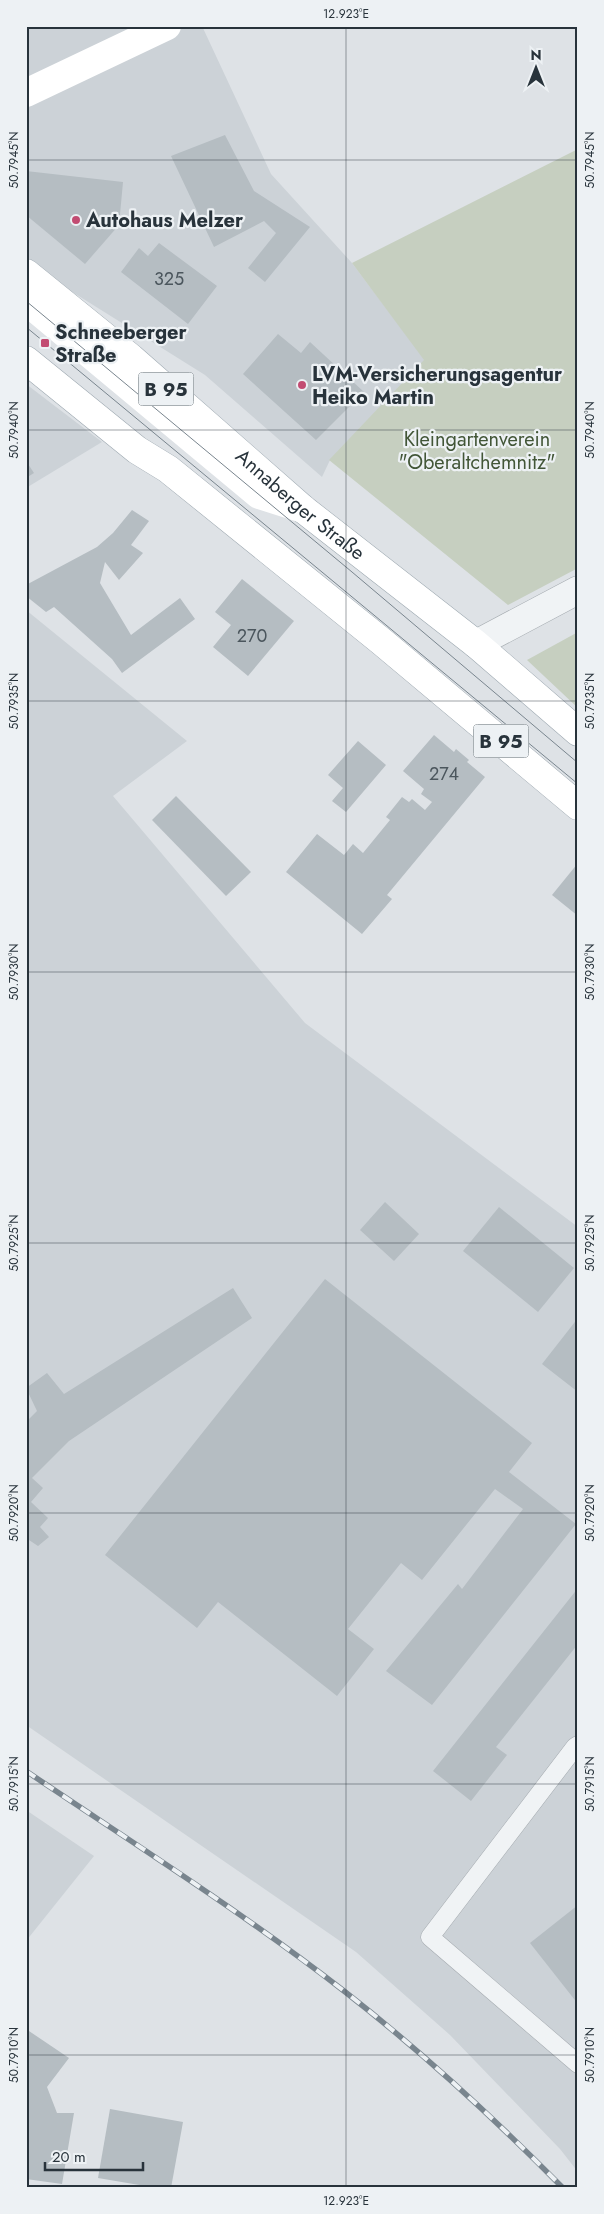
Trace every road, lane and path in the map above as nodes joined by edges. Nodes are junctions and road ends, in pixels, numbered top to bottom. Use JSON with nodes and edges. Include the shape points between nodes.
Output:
{"nodes":[{"id":1,"x":167,"y":26,"type":"edge"},
{"id":2,"x":26,"y":93,"type":"edge"},
{"id":3,"x":26,"y":273,"type":"edge"},
{"id":4,"x":26,"y":302,"type":"edge"},
{"id":5,"x":26,"y":360,"type":"edge"},
{"id":6,"x":303,"y":509,"type":"junction"},
{"id":7,"x":578,"y":590,"type":"edge"},
{"id":8,"x":476,"y":644,"type":"junction"},
{"id":9,"x":578,"y":732,"type":"edge"},
{"id":10,"x":578,"y":806,"type":"edge"},
{"id":11,"x":578,"y":1745,"type":"edge"},
{"id":12,"x":578,"y":2064,"type":"edge"}],
"edges":[{"from":1,"to":2,"type":"main road"},
{"from":3,"to":6,"type":"main road","name":"Annaberger Straße","number":"B 95","via":[[131,358]]},
{"from":4,"to":6,"type":"main road","number":"B 95","via":[[260,495]]},
{"from":5,"to":10,"type":"main road","number":"B 95","via":[[359,623]]},
{"from":6,"to":8,"type":"main road","name":"Annaberger Straße","number":"B 95"},
{"from":7,"to":8,"type":"street"},
{"from":8,"to":9,"type":"main road","name":"Annaberger Straße","number":"B 95"},
{"from":11,"to":12,"type":"lane","via":[[430,1937]]}]}
